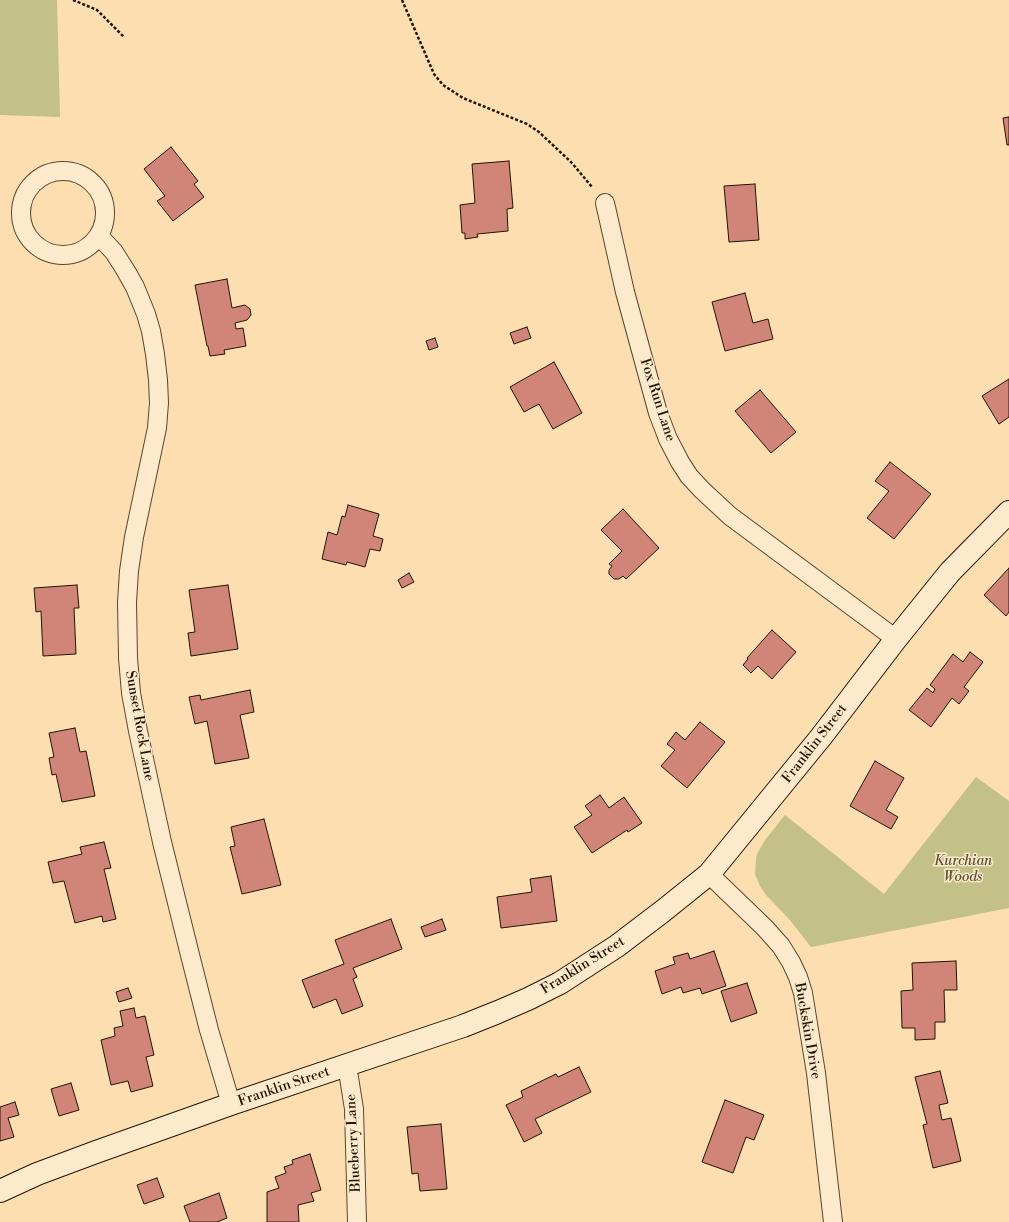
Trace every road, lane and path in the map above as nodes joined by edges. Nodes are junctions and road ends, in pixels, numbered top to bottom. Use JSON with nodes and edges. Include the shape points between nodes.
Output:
{"nodes":[{"id":1,"x":73,"y":0,"type":"edge"},
{"id":2,"x":402,"y":0,"type":"edge"},
{"id":3,"x":124,"y":37,"type":"dead end"},
{"id":4,"x":605,"y":203,"type":"joint"},
{"id":5,"x":99,"y":236,"type":"junction"},
{"id":6,"x":1009,"y":512,"type":"edge"},
{"id":7,"x":896,"y":639,"type":"junction"},
{"id":8,"x":709,"y":874,"type":"junction"},
{"id":9,"x":347,"y":1065,"type":"junction"},
{"id":10,"x":231,"y":1104,"type":"junction"},
{"id":11,"x":0,"y":1191,"type":"edge"},
{"id":12,"x":358,"y":1222,"type":"edge"},
{"id":13,"x":833,"y":1222,"type":"edge"}],
"edges":[{"from":1,"to":3,"type":"path","via":[[97,10]]},
{"from":2,"to":4,"type":"path","via":[[434,74],[443,85],[463,98],[527,124],[539,132],[572,163]]},
{"from":4,"to":7,"type":"street","name":"Fox Run Lane","via":[[625,292],[658,414],[688,476],[730,516]]},
{"from":5,"to":5,"type":"street","via":[[105,220],[104,204],[98,189],[86,178],[71,172],[54,172],[39,178],[28,190],[22,205],[22,222],[28,237],[40,248],[56,254],[72,254],[87,248]]},
{"from":5,"to":10,"type":"street","name":"Sunset Rock Lane","via":[[114,252],[135,287],[146,314],[155,354],[158,388],[157,428],[134,537],[128,587],[127,650],[131,693],[162,842],[209,1030]]},
{"from":6,"to":7,"type":"main road","name":"Franklin Street","via":[[950,572]]},
{"from":7,"to":8,"type":"main road","name":"Franklin Street","via":[[821,737]]},
{"from":8,"to":9,"type":"main road","name":"Franklin Street","via":[[622,942],[560,983],[463,1026]]},
{"from":8,"to":13,"type":"street","name":"Buckskin Drive","via":[[781,946],[798,977],[816,1073]]},
{"from":9,"to":10,"type":"main road","name":"Franklin Street"},
{"from":9,"to":12,"type":"street","name":"Blueberry Lane","via":[[354,1109]]},
{"from":10,"to":11,"type":"main road","name":"Franklin Street","via":[[37,1174]]}]}
